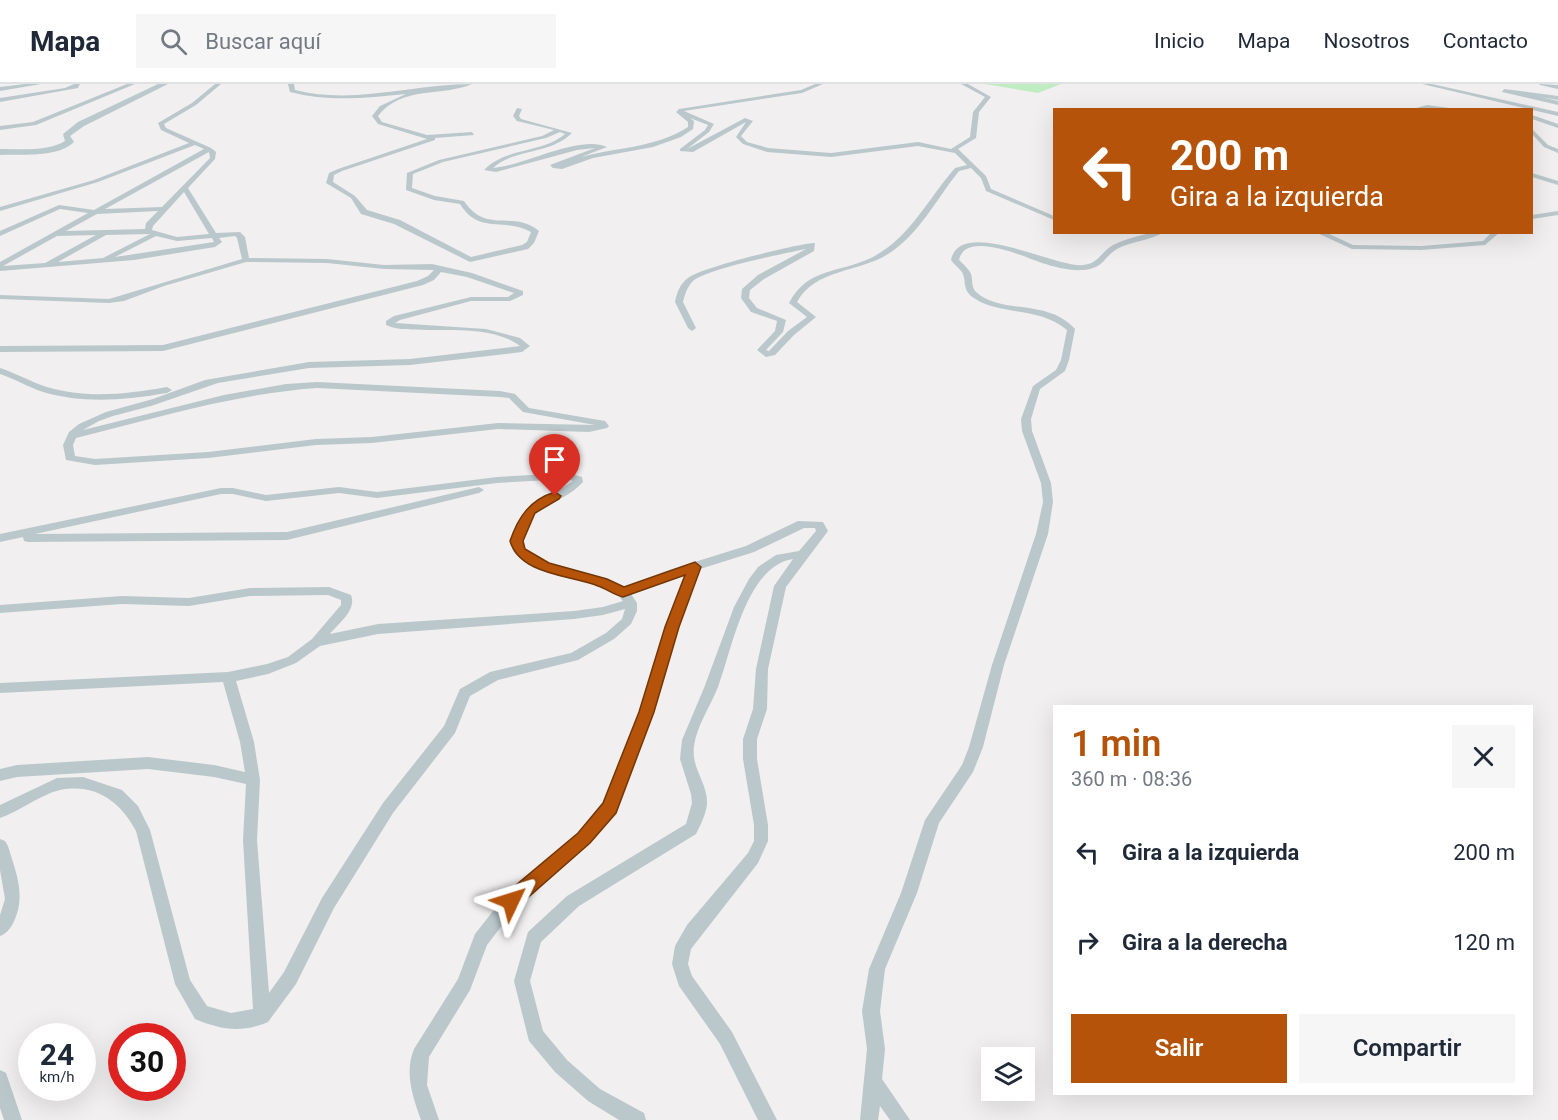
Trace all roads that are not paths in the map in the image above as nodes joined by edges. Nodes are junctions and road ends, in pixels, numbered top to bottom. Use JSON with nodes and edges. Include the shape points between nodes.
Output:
{"nodes":[{"id":1,"x":38,"y":84,"type":"edge"},
{"id":2,"x":77,"y":84,"type":"edge"},
{"id":3,"x":132,"y":84,"type":"edge"},
{"id":4,"x":164,"y":84,"type":"edge"},
{"id":5,"x":218,"y":84,"type":"edge"},
{"id":6,"x":291,"y":84,"type":"edge"},
{"id":7,"x":469,"y":84,"type":"edge"},
{"id":8,"x":820,"y":84,"type":"edge"},
{"id":9,"x":964,"y":84,"type":"edge"},
{"id":10,"x":1542,"y":84,"type":"edge"},
{"id":11,"x":1423,"y":85,"type":"edge"},
{"id":12,"x":1558,"y":87,"type":"edge"},
{"id":13,"x":0,"y":89,"type":"edge"},
{"id":14,"x":415,"y":92,"type":"junction"},
{"id":15,"x":1558,"y":98,"type":"edge"},
{"id":16,"x":0,"y":100,"type":"edge"},
{"id":17,"x":1558,"y":103,"type":"edge"},
{"id":18,"x":1490,"y":107,"type":"dead end"},
{"id":19,"x":1420,"y":108,"type":"edge"},
{"id":20,"x":1438,"y":108,"type":"edge"},
{"id":21,"x":1525,"y":108,"type":"edge"},
{"id":22,"x":1533,"y":109,"type":"edge"},
{"id":23,"x":519,"y":110,"type":"dead end"},
{"id":24,"x":679,"y":112,"type":"junction"},
{"id":25,"x":1558,"y":114,"type":"edge"},
{"id":26,"x":1533,"y":117,"type":"edge"},
{"id":27,"x":1558,"y":126,"type":"edge"},
{"id":28,"x":0,"y":128,"type":"edge"},
{"id":29,"x":560,"y":130,"type":"junction"},
{"id":30,"x":1533,"y":131,"type":"edge"},
{"id":31,"x":472,"y":134,"type":"dead end"},
{"id":32,"x":430,"y":136,"type":"junction"},
{"id":33,"x":195,"y":143,"type":"junction"},
{"id":34,"x":209,"y":149,"type":"junction"},
{"id":35,"x":1558,"y":151,"type":"edge"},
{"id":36,"x":0,"y":152,"type":"edge"},
{"id":37,"x":958,"y":152,"type":"junction"},
{"id":38,"x":974,"y":166,"type":"junction"},
{"id":39,"x":1533,"y":175,"type":"edge"},
{"id":40,"x":1558,"y":183,"type":"edge"},
{"id":41,"x":185,"y":188,"type":"junction"},
{"id":42,"x":0,"y":209,"type":"edge"},
{"id":43,"x":166,"y":209,"type":"junction"},
{"id":44,"x":93,"y":212,"type":"junction"},
{"id":45,"x":1558,"y":213,"type":"edge"},
{"id":46,"x":1533,"y":217,"type":"edge"},
{"id":47,"x":1053,"y":218,"type":"edge"},
{"id":48,"x":107,"y":232,"type":"junction"},
{"id":49,"x":151,"y":233,"type":"junction"},
{"id":50,"x":0,"y":234,"type":"edge"},
{"id":51,"x":1156,"y":234,"type":"edge"},
{"id":52,"x":1323,"y":234,"type":"edge"},
{"id":53,"x":1495,"y":234,"type":"edge"},
{"id":54,"x":52,"y":235,"type":"junction"},
{"id":55,"x":212,"y":236,"type":"junction"},
{"id":56,"x":246,"y":260,"type":"junction"},
{"id":57,"x":103,"y":261,"type":"junction"},
{"id":58,"x":0,"y":267,"type":"edge"},
{"id":59,"x":44,"y":267,"type":"junction"},
{"id":60,"x":439,"y":269,"type":"junction"},
{"id":61,"x":0,"y":297,"type":"edge"},
{"id":62,"x":692,"y":328,"type":"dead end"},
{"id":63,"x":0,"y":349,"type":"edge"},
{"id":64,"x":0,"y":371,"type":"edge"},
{"id":65,"x":215,"y":381,"type":"junction"},
{"id":66,"x":72,"y":436,"type":"junction"},
{"id":67,"x":558,"y":476,"type":"junction"},
{"id":68,"x":0,"y":539,"type":"edge"},
{"id":69,"x":802,"y":555,"type":"junction"},
{"id":70,"x":695,"y":567,"type":"junction"},
{"id":71,"x":627,"y":598,"type":"junction"},
{"id":72,"x":0,"y":609,"type":"edge"},
{"id":73,"x":316,"y":642,"type":"junction"},
{"id":74,"x":228,"y":677,"type":"junction"},
{"id":75,"x":0,"y":688,"type":"edge"},
{"id":76,"x":79,"y":767,"type":"junction"},
{"id":77,"x":0,"y":775,"type":"edge"},
{"id":78,"x":253,"y":780,"type":"junction"},
{"id":79,"x":83,"y":783,"type":"junction"},
{"id":80,"x":0,"y":812,"type":"edge"},
{"id":81,"x":0,"y":846,"type":"edge"},
{"id":82,"x":0,"y":928,"type":"edge"},
{"id":83,"x":262,"y":1016,"type":"junction"},
{"id":84,"x":0,"y":1079,"type":"edge"},
{"id":85,"x":872,"y":1080,"type":"junction"},
{"id":86,"x":13,"y":1120,"type":"edge"},
{"id":87,"x":430,"y":1120,"type":"edge"},
{"id":88,"x":637,"y":1120,"type":"edge"},
{"id":89,"x":768,"y":1120,"type":"edge"},
{"id":90,"x":868,"y":1120,"type":"edge"},
{"id":91,"x":901,"y":1120,"type":"edge"}],
"edges":[{"from":1,"to":13,"type":"street"},
{"from":2,"to":16,"type":"street","via":[[65,90]]},
{"from":3,"to":28,"type":"street","via":[[33,124]]},
{"from":4,"to":36,"type":"main road","via":[[69,130],[68,144]]},
{"from":5,"to":33,"type":"street","via":[[161,123],[163,129]]},
{"from":6,"to":14,"type":"street","via":[[292,91],[318,95]]},
{"from":7,"to":14,"type":"street"},
{"from":8,"to":24,"type":"street","via":[[802,91]]},
{"from":9,"to":37,"type":"street","via":[[988,97],[976,111],[973,138],[954,148]]},
{"from":10,"to":12,"type":"street"},
{"from":11,"to":18,"type":"street"},
{"from":11,"to":21,"type":"street"},
{"from":14,"to":32,"type":"street","via":[[382,107],[375,116],[380,123]]},
{"from":15,"to":17,"type":"street","via":[[1504,91]]},
{"from":19,"to":20,"type":"street"},
{"from":22,"to":25,"type":"street"},
{"from":23,"to":29,"type":"street","via":[[519,120]]},
{"from":24,"to":29,"type":"street","via":[[691,121],[691,128],[674,141],[596,155],[561,167],[553,165],[604,147],[593,146],[534,158],[497,171],[487,170],[497,162],[536,150],[569,133]]},
{"from":24,"to":37,"type":"street","via":[[711,124],[684,151],[691,151],[745,120],[750,122],[738,136],[745,143],[767,150],[831,155],[918,144]]},
{"from":26,"to":27,"type":"street"},
{"from":29,"to":32,"type":"street","via":[[410,173],[408,189],[462,202],[473,218],[481,221],[525,225],[535,231],[525,247],[475,260],[397,222],[364,212],[353,197],[329,183],[331,174],[430,141]]},
{"from":30,"to":35,"type":"street","via":[[1543,144]]},
{"from":31,"to":32,"type":"street"},
{"from":33,"to":34,"type":"street"},
{"from":33,"to":42,"type":"street","via":[[96,180]]},
{"from":34,"to":41,"type":"street","via":[[213,158]]},
{"from":34,"to":44,"type":"street"},
{"from":37,"to":38,"type":"street"},
{"from":38,"to":47,"type":"street","via":[[984,177],[988,190]]},
{"from":38,"to":62,"type":"street","via":[[957,170],[914,229],[887,251],[874,260],[807,285],[793,303],[812,317],[772,353],[761,350],[779,332],[782,320],[754,310],[745,298],[746,289],[810,249],[812,244],[692,278],[682,290],[679,302]]},
{"from":39,"to":40,"type":"street"},
{"from":41,"to":43,"type":"street"},
{"from":41,"to":55,"type":"street"},
{"from":43,"to":44,"type":"street"},
{"from":43,"to":49,"type":"street","via":[[149,225]]},
{"from":44,"to":50,"type":"street","via":[[51,208]]},
{"from":44,"to":54,"type":"street"},
{"from":45,"to":46,"type":"street"},
{"from":48,"to":49,"type":"street"},
{"from":48,"to":54,"type":"street"},
{"from":48,"to":59,"type":"street"},
{"from":49,"to":55,"type":"street","via":[[177,238]]},
{"from":49,"to":57,"type":"street"},
{"from":51,"to":85,"type":"street","via":[[1109,251],[1101,262],[1088,268],[1056,265],[979,243],[956,255],[955,260],[966,273],[974,294],[1056,318],[1071,329],[1060,371],[1036,388],[1026,419],[1046,483],[1048,502],[1042,534],[998,665],[976,747],[968,768],[932,820],[909,893],[877,969],[872,1011],[876,1049]]},
{"from":52,"to":53,"type":"street","via":[[1352,247],[1421,248],[1485,243]]},
{"from":54,"to":58,"type":"street"},
{"from":55,"to":56,"type":"street","via":[[237,234]]},
{"from":55,"to":57,"type":"street","via":[[218,242],[204,248]]},
{"from":56,"to":60,"type":"street"},
{"from":56,"to":61,"type":"street","via":[[109,302]]},
{"from":57,"to":59,"type":"street"},
{"from":58,"to":59,"type":"street"},
{"from":60,"to":63,"type":"street","via":[[420,283],[163,348]]},
{"from":60,"to":65,"type":"street","via":[[520,293],[510,299],[471,299],[389,323],[398,327],[478,329],[507,336],[526,346],[410,362],[309,365]]},
{"from":64,"to":65,"type":"street","via":[[43,389],[108,399]]},
{"from":65,"to":66,"type":"street","via":[[148,404],[100,415]]},
{"from":66,"to":66,"type":"street","via":[[70,458],[116,462],[498,426],[604,426],[526,410],[512,396],[500,394],[317,385],[226,396]]},
{"from":67,"to":68,"type":"street","via":[[455,494],[287,536]]},
{"from":67,"to":68,"type":"street","via":[[377,495],[339,490],[266,498],[221,491]]},
{"from":67,"to":71,"type":"street","via":[[574,477],[578,483],[531,511],[519,531],[519,551],[545,567],[602,582]]},
{"from":69,"to":70,"type":"street","via":[[822,531],[819,525],[802,524],[750,549]]},
{"from":69,"to":88,"type":"street","via":[[780,556],[754,581],[726,648],[687,746],[687,765],[700,795],[700,812],[691,829],[573,901],[534,938],[522,981],[535,1035],[561,1066],[594,1095]]},
{"from":69,"to":89,"type":"street","via":[[780,586],[762,669],[760,708],[750,739],[761,841],[753,858],[693,930],[683,946],[680,964],[686,980],[726,1038]]},
{"from":70,"to":71,"type":"street"},
{"from":70,"to":87,"type":"street","via":[[647,712],[610,807],[584,838],[511,901],[481,940],[464,984],[420,1054],[418,1085]]},
{"from":71,"to":73,"type":"street","via":[[603,611],[378,629]]},
{"from":71,"to":83,"type":"street","via":[[632,611],[627,621],[592,648],[574,657],[495,676],[465,693],[450,729],[388,808],[328,903],[290,978]]},
{"from":72,"to":73,"type":"street","via":[[122,600],[189,602],[250,592],[341,593],[347,598],[347,606]]},
{"from":73,"to":74,"type":"street","via":[[292,660]]},
{"from":74,"to":75,"type":"street"},
{"from":74,"to":78,"type":"street","via":[[247,742]]},
{"from":76,"to":77,"type":"street"},
{"from":76,"to":78,"type":"street","via":[[148,763]]},
{"from":76,"to":79,"type":"street"},
{"from":78,"to":83,"type":"street","via":[[250,840]]},
{"from":79,"to":80,"type":"street","via":[[57,784]]},
{"from":79,"to":83,"type":"street","via":[[117,795],[133,811],[143,830],[183,984],[201,1013],[231,1022]]},
{"from":81,"to":82,"type":"street","via":[[14,893],[10,915]]},
{"from":84,"to":86,"type":"street"},
{"from":85,"to":90,"type":"street"},
{"from":85,"to":91,"type":"street"}]}
